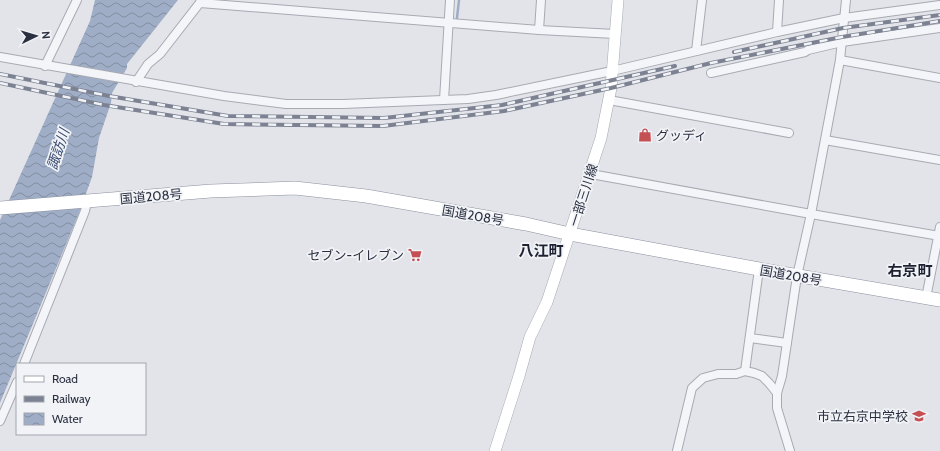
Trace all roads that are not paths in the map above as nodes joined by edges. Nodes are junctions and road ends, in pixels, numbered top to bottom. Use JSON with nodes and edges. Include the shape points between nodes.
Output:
{"nodes":[{"id":1,"x":77,"y":0,"type":"edge"},
{"id":2,"x":450,"y":0,"type":"edge"},
{"id":3,"x":541,"y":0,"type":"edge"},
{"id":4,"x":618,"y":0,"type":"edge"},
{"id":5,"x":702,"y":0,"type":"edge"},
{"id":6,"x":779,"y":0,"type":"edge"},
{"id":7,"x":846,"y":0,"type":"edge"},
{"id":8,"x":201,"y":2,"type":"edge"},
{"id":9,"x":932,"y":3,"type":"edge"},
{"id":10,"x":940,"y":5,"type":"edge"},
{"id":11,"x":844,"y":18,"type":"junction"},
{"id":12,"x":448,"y":23,"type":"junction"},
{"id":13,"x":940,"y":28,"type":"edge"},
{"id":14,"x":539,"y":30,"type":"junction"},
{"id":15,"x":777,"y":32,"type":"junction"},
{"id":16,"x":615,"y":34,"type":"junction"},
{"id":17,"x":842,"y":42,"type":"junction"},
{"id":18,"x":696,"y":51,"type":"junction"},
{"id":19,"x":0,"y":57,"type":"edge"},
{"id":20,"x":840,"y":60,"type":"junction"},
{"id":21,"x":45,"y":66,"type":"junction"},
{"id":22,"x":612,"y":71,"type":"junction"},
{"id":23,"x":711,"y":72,"type":"dead end"},
{"id":24,"x":940,"y":78,"type":"edge"},
{"id":25,"x":136,"y":82,"type":"junction"},
{"id":26,"x":444,"y":100,"type":"junction"},
{"id":27,"x":609,"y":100,"type":"junction"},
{"id":28,"x":789,"y":133,"type":"dead end"},
{"id":29,"x":824,"y":140,"type":"junction"},
{"id":30,"x":940,"y":160,"type":"edge"},
{"id":31,"x":591,"y":174,"type":"junction"},
{"id":32,"x":84,"y":202,"type":"junction"},
{"id":33,"x":3,"y":208,"type":"edge"},
{"id":34,"x":811,"y":214,"type":"junction"},
{"id":35,"x":940,"y":227,"type":"edge"},
{"id":36,"x":570,"y":234,"type":"junction"},
{"id":37,"x":939,"y":236,"type":"edge"},
{"id":38,"x":759,"y":269,"type":"junction"},
{"id":39,"x":797,"y":276,"type":"junction"},
{"id":40,"x":926,"y":298,"type":"junction"},
{"id":41,"x":940,"y":300,"type":"edge"},
{"id":42,"x":750,"y":338,"type":"junction"},
{"id":43,"x":787,"y":343,"type":"junction"},
{"id":44,"x":24,"y":363,"type":"edge"},
{"id":45,"x":745,"y":371,"type":"junction"},
{"id":46,"x":16,"y":384,"type":"edge"},
{"id":47,"x":777,"y":393,"type":"junction"},
{"id":48,"x":0,"y":421,"type":"edge"},
{"id":49,"x":495,"y":451,"type":"edge"},
{"id":50,"x":677,"y":451,"type":"edge"},
{"id":51,"x":790,"y":451,"type":"edge"}],
"edges":[{"from":1,"to":21,"type":"street"},
{"from":2,"to":12,"type":"street"},
{"from":3,"to":14,"type":"street"},
{"from":4,"to":16,"type":"main road","name":"一部三川線"},
{"from":5,"to":18,"type":"street"},
{"from":6,"to":15,"type":"street"},
{"from":7,"to":11,"type":"street"},
{"from":8,"to":12,"type":"street"},
{"from":8,"to":25,"type":"street","via":[[160,54],[148,64]]},
{"from":9,"to":10,"type":"street"},
{"from":9,"to":11,"type":"street"},
{"from":11,"to":15,"type":"street"},
{"from":11,"to":17,"type":"street"},
{"from":12,"to":14,"type":"street"},
{"from":12,"to":26,"type":"street"},
{"from":13,"to":17,"type":"street"},
{"from":14,"to":16,"type":"street"},
{"from":15,"to":18,"type":"street"},
{"from":16,"to":22,"type":"main road","name":"一部三川線"},
{"from":17,"to":20,"type":"street"},
{"from":17,"to":23,"type":"street"},
{"from":18,"to":22,"type":"street"},
{"from":19,"to":21,"type":"street"},
{"from":20,"to":24,"type":"street"},
{"from":20,"to":29,"type":"street"},
{"from":21,"to":25,"type":"street"},
{"from":22,"to":26,"type":"street","via":[[496,95]]},
{"from":22,"to":27,"type":"main road","name":"一部三川線"},
{"from":25,"to":26,"type":"street","via":[[286,104]]},
{"from":27,"to":28,"type":"street"},
{"from":27,"to":31,"type":"main road","name":"一部三川線"},
{"from":29,"to":30,"type":"street"},
{"from":29,"to":34,"type":"street"},
{"from":31,"to":34,"type":"street"},
{"from":31,"to":36,"type":"main road","name":"一部三川線"},
{"from":32,"to":33,"type":"highway","name":"国道208号"},
{"from":32,"to":36,"type":"highway","name":"国道208号","via":[[211,191],[295,188],[366,196]]},
{"from":32,"to":44,"type":"street","via":[[85,211]]},
{"from":34,"to":37,"type":"street"},
{"from":34,"to":39,"type":"street"},
{"from":35,"to":37,"type":"street"},
{"from":36,"to":38,"type":"highway","name":"国道208号"},
{"from":36,"to":49,"type":"main road","name":"一部三川線","via":[[547,302],[530,337]]},
{"from":37,"to":40,"type":"street"},
{"from":38,"to":39,"type":"highway","name":"国道208号"},
{"from":38,"to":42,"type":"street"},
{"from":39,"to":40,"type":"highway","name":"国道208号"},
{"from":39,"to":43,"type":"street"},
{"from":40,"to":41,"type":"highway","name":"国道208号"},
{"from":42,"to":43,"type":"street"},
{"from":42,"to":45,"type":"street"},
{"from":43,"to":47,"type":"street"},
{"from":45,"to":47,"type":"street","via":[[762,376]]},
{"from":45,"to":50,"type":"street","via":[[703,378],[692,388]]},
{"from":46,"to":48,"type":"street"},
{"from":47,"to":51,"type":"street","via":[[777,408]]}]}
